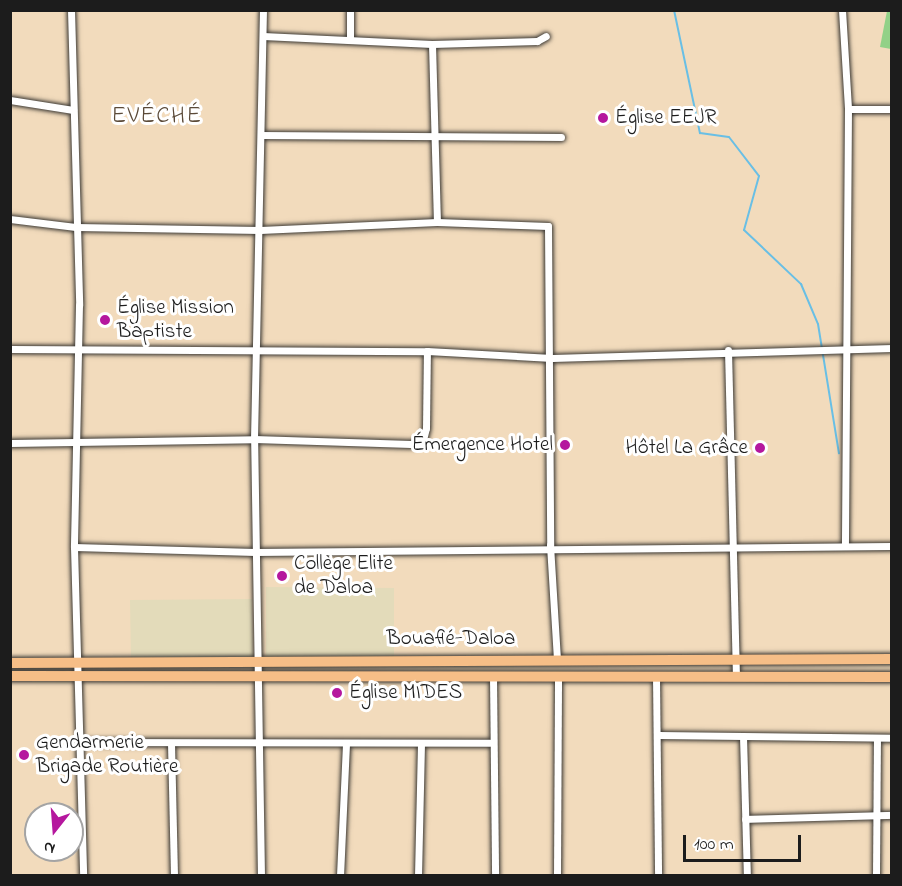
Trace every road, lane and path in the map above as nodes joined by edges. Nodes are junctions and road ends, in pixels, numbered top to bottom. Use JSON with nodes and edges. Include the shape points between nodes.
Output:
{"nodes":[{"id":1,"x":71,"y":10,"type":"edge"},
{"id":2,"x":263,"y":10,"type":"edge"},
{"id":3,"x":350,"y":10,"type":"edge"},
{"id":4,"x":842,"y":10,"type":"edge"},
{"id":5,"x":263,"y":36,"type":"junction"},
{"id":6,"x":546,"y":36,"type":"dead end"},
{"id":7,"x":350,"y":40,"type":"junction"},
{"id":8,"x":432,"y":44,"type":"junction"},
{"id":9,"x":10,"y":100,"type":"edge"},
{"id":10,"x":848,"y":109,"type":"junction"},
{"id":11,"x":891,"y":109,"type":"edge"},
{"id":12,"x":73,"y":110,"type":"junction"},
{"id":13,"x":432,"y":134,"type":"junction"},
{"id":14,"x":263,"y":135,"type":"junction"},
{"id":15,"x":561,"y":137,"type":"dead end"},
{"id":16,"x":10,"y":219,"type":"edge"},
{"id":17,"x":437,"y":222,"type":"junction"},
{"id":18,"x":76,"y":227,"type":"junction"},
{"id":19,"x":260,"y":230,"type":"junction"},
{"id":20,"x":846,"y":347,"type":"junction"},
{"id":21,"x":891,"y":348,"type":"edge"},
{"id":22,"x":10,"y":349,"type":"edge"},
{"id":23,"x":78,"y":349,"type":"junction"},
{"id":24,"x":728,"y":350,"type":"junction"},
{"id":25,"x":427,"y":351,"type":"junction"},
{"id":26,"x":255,"y":353,"type":"junction"},
{"id":27,"x":552,"y":358,"type":"junction"},
{"id":28,"x":254,"y":439,"type":"junction"},
{"id":29,"x":10,"y":443,"type":"edge"},
{"id":30,"x":74,"y":444,"type":"junction"},
{"id":31,"x":550,"y":545,"type":"junction"},
{"id":32,"x":844,"y":545,"type":"junction"},
{"id":33,"x":74,"y":546,"type":"junction"},
{"id":34,"x":891,"y":546,"type":"edge"},
{"id":35,"x":733,"y":549,"type":"junction"},
{"id":36,"x":255,"y":552,"type":"junction"},
{"id":37,"x":735,"y":657,"type":"junction"},
{"id":38,"x":557,"y":658,"type":"junction"},
{"id":39,"x":891,"y":659,"type":"edge"},
{"id":40,"x":258,"y":662,"type":"junction"},
{"id":41,"x":10,"y":663,"type":"edge"},
{"id":42,"x":81,"y":663,"type":"junction"},
{"id":43,"x":10,"y":676,"type":"edge"},
{"id":44,"x":493,"y":676,"type":"junction"},
{"id":45,"x":656,"y":676,"type":"junction"},
{"id":46,"x":736,"y":676,"type":"junction"},
{"id":47,"x":81,"y":677,"type":"junction"},
{"id":48,"x":259,"y":677,"type":"junction"},
{"id":49,"x":558,"y":677,"type":"junction"},
{"id":50,"x":891,"y":677,"type":"edge"},
{"id":51,"x":658,"y":735,"type":"junction"},
{"id":52,"x":743,"y":736,"type":"junction"},
{"id":53,"x":877,"y":738,"type":"junction"},
{"id":54,"x":891,"y":738,"type":"edge"},
{"id":55,"x":82,"y":742,"type":"junction"},
{"id":56,"x":490,"y":742,"type":"junction"},
{"id":57,"x":171,"y":743,"type":"junction"},
{"id":58,"x":262,"y":744,"type":"junction"},
{"id":59,"x":346,"y":744,"type":"junction"},
{"id":60,"x":421,"y":744,"type":"junction"},
{"id":61,"x":877,"y":815,"type":"junction"},
{"id":62,"x":891,"y":815,"type":"edge"},
{"id":63,"x":746,"y":819,"type":"junction"},
{"id":64,"x":83,"y":876,"type":"edge"},
{"id":65,"x":174,"y":876,"type":"edge"},
{"id":66,"x":261,"y":876,"type":"edge"},
{"id":67,"x":340,"y":876,"type":"edge"},
{"id":68,"x":418,"y":876,"type":"edge"},
{"id":69,"x":495,"y":876,"type":"edge"},
{"id":70,"x":557,"y":876,"type":"edge"},
{"id":71,"x":658,"y":876,"type":"edge"},
{"id":72,"x":747,"y":876,"type":"edge"},
{"id":73,"x":876,"y":876,"type":"edge"}],
"edges":[{"from":1,"to":12,"type":"street"},
{"from":2,"to":5,"type":"street"},
{"from":3,"to":7,"type":"street"},
{"from":4,"to":10,"type":"street"},
{"from":5,"to":7,"type":"street"},
{"from":5,"to":14,"type":"street"},
{"from":6,"to":8,"type":"street","via":[[537,41]]},
{"from":7,"to":8,"type":"street"},
{"from":8,"to":13,"type":"street"},
{"from":9,"to":12,"type":"street"},
{"from":10,"to":11,"type":"street"},
{"from":10,"to":20,"type":"street"},
{"from":12,"to":18,"type":"street"},
{"from":13,"to":14,"type":"street"},
{"from":13,"to":15,"type":"street"},
{"from":13,"to":17,"type":"street"},
{"from":14,"to":19,"type":"street"},
{"from":16,"to":18,"type":"street"},
{"from":17,"to":19,"type":"street"},
{"from":17,"to":27,"type":"street","via":[[548,226]]},
{"from":18,"to":19,"type":"street"},
{"from":18,"to":23,"type":"street"},
{"from":19,"to":26,"type":"street"},
{"from":20,"to":21,"type":"street"},
{"from":20,"to":24,"type":"street"},
{"from":20,"to":32,"type":"street"},
{"from":22,"to":23,"type":"street"},
{"from":23,"to":26,"type":"street"},
{"from":23,"to":30,"type":"street"},
{"from":24,"to":27,"type":"street"},
{"from":24,"to":35,"type":"street"},
{"from":25,"to":26,"type":"street"},
{"from":25,"to":27,"type":"street"},
{"from":25,"to":28,"type":"street","via":[[423,440],[411,444]]},
{"from":26,"to":28,"type":"street"},
{"from":27,"to":31,"type":"street"},
{"from":28,"to":30,"type":"street"},
{"from":28,"to":36,"type":"street"},
{"from":29,"to":30,"type":"street"},
{"from":30,"to":33,"type":"street"},
{"from":31,"to":35,"type":"street"},
{"from":31,"to":36,"type":"street"},
{"from":31,"to":38,"type":"street"},
{"from":32,"to":34,"type":"street"},
{"from":32,"to":35,"type":"street"},
{"from":33,"to":36,"type":"street"},
{"from":33,"to":42,"type":"street"},
{"from":35,"to":37,"type":"street"},
{"from":36,"to":40,"type":"street"},
{"from":37,"to":38,"type":"highway","name":"Bouaflé-Daloa"},
{"from":37,"to":39,"type":"highway","name":"Bouaflé-Daloa"},
{"from":37,"to":46,"type":"street"},
{"from":38,"to":40,"type":"highway","name":"Bouaflé-Daloa"},
{"from":40,"to":42,"type":"highway","name":"Bouaflé-Daloa"},
{"from":40,"to":48,"type":"street"},
{"from":41,"to":42,"type":"highway","name":"Bouaflé-Daloa"},
{"from":42,"to":47,"type":"street"},
{"from":43,"to":47,"type":"highway","name":"Bouaflé-Daloa"},
{"from":44,"to":48,"type":"highway","name":"Bouaflé-Daloa"},
{"from":44,"to":49,"type":"highway","name":"Bouaflé-Daloa"},
{"from":44,"to":56,"type":"street"},
{"from":45,"to":46,"type":"highway","name":"Bouaflé-Daloa"},
{"from":45,"to":49,"type":"highway","name":"Bouaflé-Daloa"},
{"from":45,"to":51,"type":"street"},
{"from":46,"to":50,"type":"highway","name":"Bouaflé-Daloa"},
{"from":47,"to":48,"type":"highway","name":"Bouaflé-Daloa"},
{"from":47,"to":55,"type":"street"},
{"from":48,"to":58,"type":"street"},
{"from":49,"to":70,"type":"street"},
{"from":51,"to":52,"type":"street"},
{"from":51,"to":71,"type":"street"},
{"from":52,"to":53,"type":"street"},
{"from":52,"to":63,"type":"street"},
{"from":53,"to":54,"type":"street"},
{"from":53,"to":61,"type":"street"},
{"from":55,"to":57,"type":"street"},
{"from":55,"to":64,"type":"street"},
{"from":56,"to":60,"type":"street"},
{"from":56,"to":69,"type":"street"},
{"from":57,"to":58,"type":"street"},
{"from":57,"to":65,"type":"street"},
{"from":58,"to":59,"type":"street"},
{"from":58,"to":66,"type":"street"},
{"from":59,"to":60,"type":"street"},
{"from":59,"to":67,"type":"street"},
{"from":60,"to":68,"type":"street"},
{"from":61,"to":62,"type":"street"},
{"from":61,"to":63,"type":"street"},
{"from":61,"to":73,"type":"street"},
{"from":63,"to":72,"type":"street"}]}
